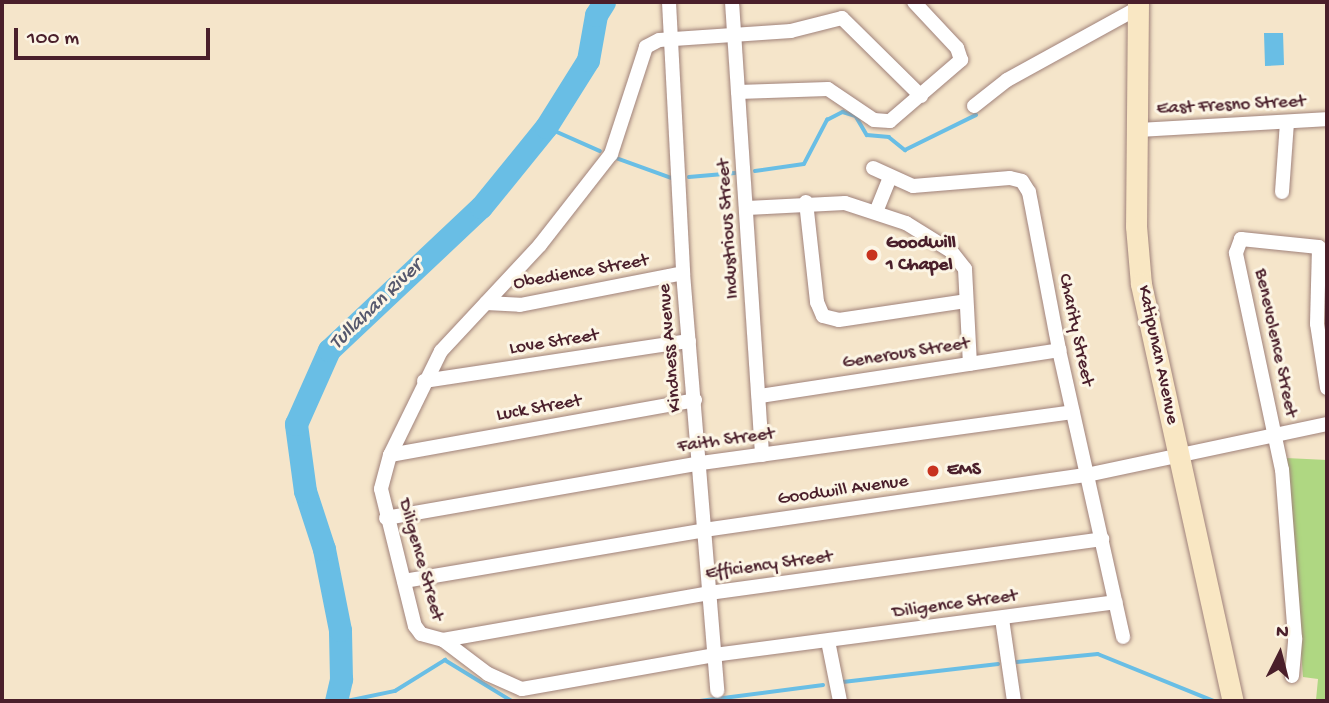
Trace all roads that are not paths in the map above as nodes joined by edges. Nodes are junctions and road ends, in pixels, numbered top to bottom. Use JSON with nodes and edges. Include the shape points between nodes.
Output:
{"nodes":[{"id":1,"x":668,"y":2,"type":"edge"},
{"id":2,"x":732,"y":2,"type":"edge"},
{"id":3,"x":914,"y":2,"type":"edge"},
{"id":4,"x":1138,"y":5,"type":"edge"},
{"id":5,"x":735,"y":36,"type":"junction"},
{"id":6,"x":671,"y":40,"type":"junction"},
{"id":7,"x":738,"y":92,"type":"junction"},
{"id":8,"x":921,"y":96,"type":"junction"},
{"id":9,"x":974,"y":106,"type":"dead end"},
{"id":10,"x":1327,"y":119,"type":"edge"},
{"id":11,"x":1287,"y":122,"type":"junction"},
{"id":12,"x":1137,"y":130,"type":"junction"},
{"id":13,"x":873,"y":168,"type":"dead end"},
{"id":14,"x":890,"y":178,"type":"junction"},
{"id":15,"x":1282,"y":192,"type":"dead end"},
{"id":16,"x":806,"y":202,"type":"junction"},
{"id":17,"x":747,"y":208,"type":"junction"},
{"id":18,"x":876,"y":212,"type":"junction"},
{"id":19,"x":683,"y":273,"type":"junction"},
{"id":20,"x":966,"y":301,"type":"junction"},
{"id":21,"x":486,"y":303,"type":"junction"},
{"id":22,"x":688,"y":341,"type":"junction"},
{"id":23,"x":1059,"y":350,"type":"junction"},
{"id":24,"x":971,"y":364,"type":"junction"},
{"id":25,"x":425,"y":381,"type":"junction"},
{"id":26,"x":1327,"y":388,"type":"edge"},
{"id":27,"x":760,"y":396,"type":"junction"},
{"id":28,"x":695,"y":400,"type":"junction"},
{"id":29,"x":1073,"y":412,"type":"junction"},
{"id":30,"x":1327,"y":424,"type":"edge"},
{"id":31,"x":1275,"y":437,"type":"junction"},
{"id":32,"x":762,"y":454,"type":"junction"},
{"id":33,"x":390,"y":455,"type":"junction"},
{"id":34,"x":1179,"y":457,"type":"junction"},
{"id":35,"x":701,"y":463,"type":"junction"},
{"id":36,"x":1087,"y":475,"type":"junction"},
{"id":37,"x":386,"y":518,"type":"junction"},
{"id":38,"x":704,"y":530,"type":"junction"},
{"id":39,"x":1102,"y":539,"type":"junction"},
{"id":40,"x":404,"y":581,"type":"junction"},
{"id":41,"x":709,"y":593,"type":"junction"},
{"id":42,"x":1116,"y":602,"type":"junction"},
{"id":43,"x":1002,"y":619,"type":"junction"},
{"id":44,"x":1123,"y":638,"type":"dead end"},
{"id":45,"x":443,"y":640,"type":"junction"},
{"id":46,"x":828,"y":641,"type":"junction"},
{"id":47,"x":714,"y":655,"type":"junction"},
{"id":48,"x":1292,"y":676,"type":"dead end"},
{"id":49,"x":717,"y":691,"type":"dead end"},
{"id":50,"x":840,"y":701,"type":"edge"},
{"id":51,"x":1013,"y":701,"type":"edge"},
{"id":52,"x":1233,"y":701,"type":"edge"}],
"edges":[{"from":1,"to":6,"type":"street","name":"Kindness Avenue"},
{"from":2,"to":5,"type":"street","name":"Industrious Street"},
{"from":3,"to":8,"type":"street","via":[[957,48],[961,60]]},
{"from":4,"to":9,"type":"street","via":[[1007,80]]},
{"from":4,"to":12,"type":"main road","name":"Katipunan Avenue"},
{"from":5,"to":6,"type":"street","name":"Diligence Street"},
{"from":5,"to":7,"type":"street","name":"Industrious Street"},
{"from":5,"to":8,"type":"street","name":"Diligence Street","via":[[791,31],[842,18]]},
{"from":6,"to":19,"type":"street","name":"Kindness Avenue"},
{"from":6,"to":21,"type":"street","name":"Diligence Street","via":[[655,41],[644,50],[611,154],[600,171]]},
{"from":7,"to":8,"type":"street","via":[[828,89],[882,122],[894,119]]},
{"from":7,"to":17,"type":"street","name":"Industrious Street"},
{"from":10,"to":11,"type":"street","name":"East Fresno Street"},
{"from":11,"to":12,"type":"street","name":"East Fresno Street"},
{"from":11,"to":15,"type":"street"},
{"from":12,"to":34,"type":"main road","name":"Katipunan Avenue","via":[[1141,284]]},
{"from":13,"to":14,"type":"street","name":"Charity Street"},
{"from":14,"to":18,"type":"street"},
{"from":14,"to":23,"type":"street","name":"Charity Street","via":[[913,186],[1022,181],[1029,192]]},
{"from":16,"to":17,"type":"street"},
{"from":16,"to":18,"type":"street","via":[[845,203]]},
{"from":16,"to":20,"type":"street","via":[[817,302],[823,316],[839,320]]},
{"from":17,"to":27,"type":"street","name":"Industrious Street"},
{"from":18,"to":20,"type":"street","via":[[913,227],[961,260]]},
{"from":19,"to":21,"type":"street","name":"Obedience Street","via":[[520,305]]},
{"from":19,"to":22,"type":"street","name":"Kindness Avenue"},
{"from":20,"to":24,"type":"street"},
{"from":21,"to":25,"type":"street","name":"Diligence Street","via":[[441,351]]},
{"from":22,"to":25,"type":"street","name":"Love Street"},
{"from":22,"to":28,"type":"street","name":"Kindness Avenue"},
{"from":23,"to":24,"type":"street","name":"Generous Street"},
{"from":23,"to":29,"type":"street","name":"Charity Street"},
{"from":24,"to":27,"type":"street","name":"Generous Street"},
{"from":25,"to":33,"type":"street","name":"Diligence Street"},
{"from":26,"to":31,"type":"street","name":"Benevolence Street","via":[[1317,324],[1319,247],[1241,239],[1236,253]]},
{"from":27,"to":32,"type":"street","name":"Industrious Street"},
{"from":28,"to":33,"type":"street","name":"Luck Street"},
{"from":28,"to":35,"type":"street","name":"Kindness Avenue"},
{"from":29,"to":32,"type":"street","name":"Faith Street"},
{"from":29,"to":36,"type":"street","name":"Charity Street"},
{"from":30,"to":31,"type":"street","name":"Goodwill Avenue"},
{"from":31,"to":34,"type":"street","name":"Goodwill Avenue"},
{"from":31,"to":48,"type":"street","name":"Benevolence Street","via":[[1295,638]]},
{"from":32,"to":35,"type":"street","name":"Faith Street"},
{"from":33,"to":37,"type":"street","name":"Diligence Street","via":[[381,489]]},
{"from":34,"to":36,"type":"street","name":"Goodwill Avenue"},
{"from":34,"to":52,"type":"main road","name":"Katipunan Avenue"},
{"from":35,"to":37,"type":"street","name":"Faith Street"},
{"from":35,"to":38,"type":"street","name":"Kindness Avenue"},
{"from":36,"to":38,"type":"street","name":"Goodwill Avenue"},
{"from":36,"to":39,"type":"street","name":"Charity Street"},
{"from":37,"to":40,"type":"street","name":"Diligence Street"},
{"from":38,"to":40,"type":"street","name":"Goodwill Avenue"},
{"from":38,"to":41,"type":"street","name":"Kindness Avenue"},
{"from":39,"to":41,"type":"street","name":"Efficiency Street"},
{"from":39,"to":42,"type":"street","name":"Charity Street"},
{"from":40,"to":45,"type":"street","name":"Diligence Street","via":[[415,626],[421,634]]},
{"from":41,"to":45,"type":"street","name":"Efficiency Street"},
{"from":41,"to":47,"type":"street","name":"Kindness Avenue"},
{"from":42,"to":43,"type":"street","name":"Diligence Street"},
{"from":42,"to":44,"type":"street","name":"Charity Street"},
{"from":43,"to":46,"type":"street","name":"Diligence Street"},
{"from":43,"to":51,"type":"street"},
{"from":45,"to":47,"type":"street","name":"Diligence Street","via":[[488,674],[522,690]]},
{"from":46,"to":47,"type":"street","name":"Diligence Street"},
{"from":46,"to":50,"type":"street"},
{"from":47,"to":49,"type":"street","name":"Kindness Avenue"}]}
